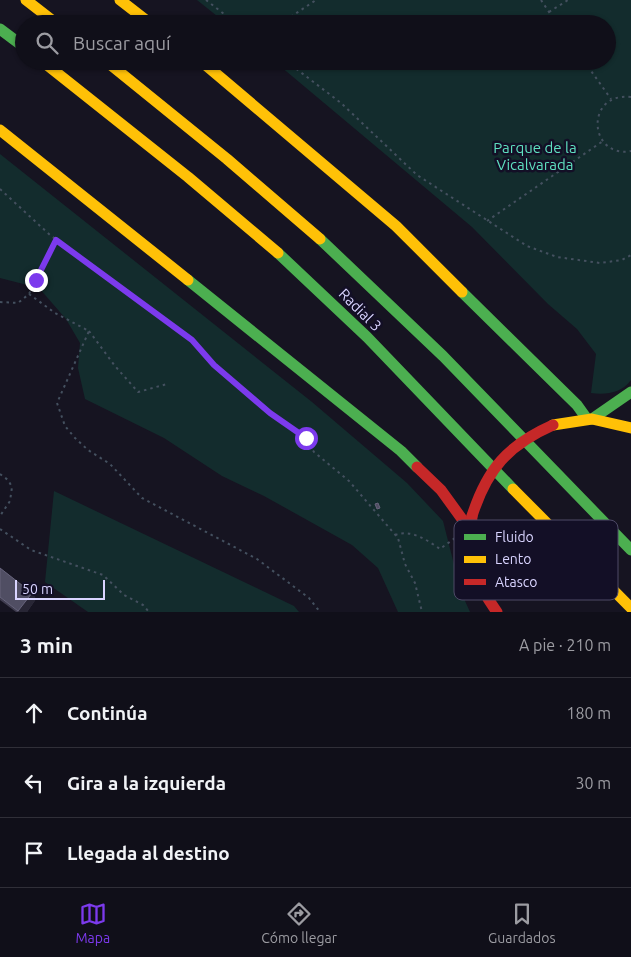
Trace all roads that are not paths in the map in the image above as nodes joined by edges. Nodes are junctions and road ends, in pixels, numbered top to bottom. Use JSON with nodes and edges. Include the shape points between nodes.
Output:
{"nodes":[{"id":1,"x":26,"y":0,"type":"edge"},
{"id":2,"x":120,"y":0,"type":"edge"},
{"id":3,"x":45,"y":15,"type":"edge"},
{"id":4,"x":140,"y":15,"type":"edge"},
{"id":5,"x":0,"y":29,"type":"edge"},
{"id":6,"x":15,"y":40,"type":"edge"},
{"id":7,"x":53,"y":70,"type":"edge"},
{"id":8,"x":117,"y":70,"type":"edge"},
{"id":9,"x":212,"y":70,"type":"edge"},
{"id":10,"x":0,"y":130,"type":"edge"},
{"id":11,"x":631,"y":392,"type":"edge"},
{"id":12,"x":499,"y":411,"type":"junction"},
{"id":13,"x":590,"y":419,"type":"junction"},
{"id":14,"x":631,"y":428,"type":"edge"},
{"id":15,"x":464,"y":435,"type":"junction"},
{"id":16,"x":463,"y":520,"type":"edge"},
{"id":17,"x":471,"y":520,"type":"edge"},
{"id":18,"x":538,"y":520,"type":"edge"},
{"id":19,"x":546,"y":520,"type":"edge"},
{"id":20,"x":603,"y":520,"type":"edge"},
{"id":21,"x":616,"y":520,"type":"edge"},
{"id":22,"x":618,"y":522,"type":"edge"},
{"id":23,"x":631,"y":534,"type":"edge"},
{"id":24,"x":618,"y":536,"type":"edge"},
{"id":25,"x":631,"y":550,"type":"edge"},
{"id":26,"x":618,"y":595,"type":"edge"},
{"id":27,"x":490,"y":600,"type":"edge"},
{"id":28,"x":631,"y":608,"type":"edge"},
{"id":29,"x":497,"y":612,"type":"edge"}],
"edges":[{"from":1,"to":3,"type":"main road"},
{"from":2,"to":4,"type":"main road"},
{"from":5,"to":6,"type":"main road"},
{"from":7,"to":15,"type":"main road","name":"Radial 3","via":[[154,150],[327,299]]},
{"from":8,"to":12,"type":"main road","name":"Radial 3","via":[[245,174],[358,275]]},
{"from":9,"to":13,"type":"main road","via":[[396,226]]},
{"from":10,"to":16,"type":"main road","via":[[401,451],[441,490]]},
{"from":11,"to":13,"type":"main road"},
{"from":12,"to":20,"type":"main road","name":"Radial 3"},
{"from":12,"to":21,"type":"main road"},
{"from":13,"to":14,"type":"main road"},
{"from":13,"to":17,"type":"main road","bridge":true,"via":[[553,425],[528,437],[500,459],[478,495]]},
{"from":15,"to":18,"type":"main road"},
{"from":15,"to":19,"type":"main road","name":"Radial 3"},
{"from":22,"to":23,"type":"main road"},
{"from":24,"to":25,"type":"main road","name":"Radial 3"},
{"from":26,"to":28,"type":"main road","name":"Radial 3"},
{"from":27,"to":29,"type":"main road"}]}
